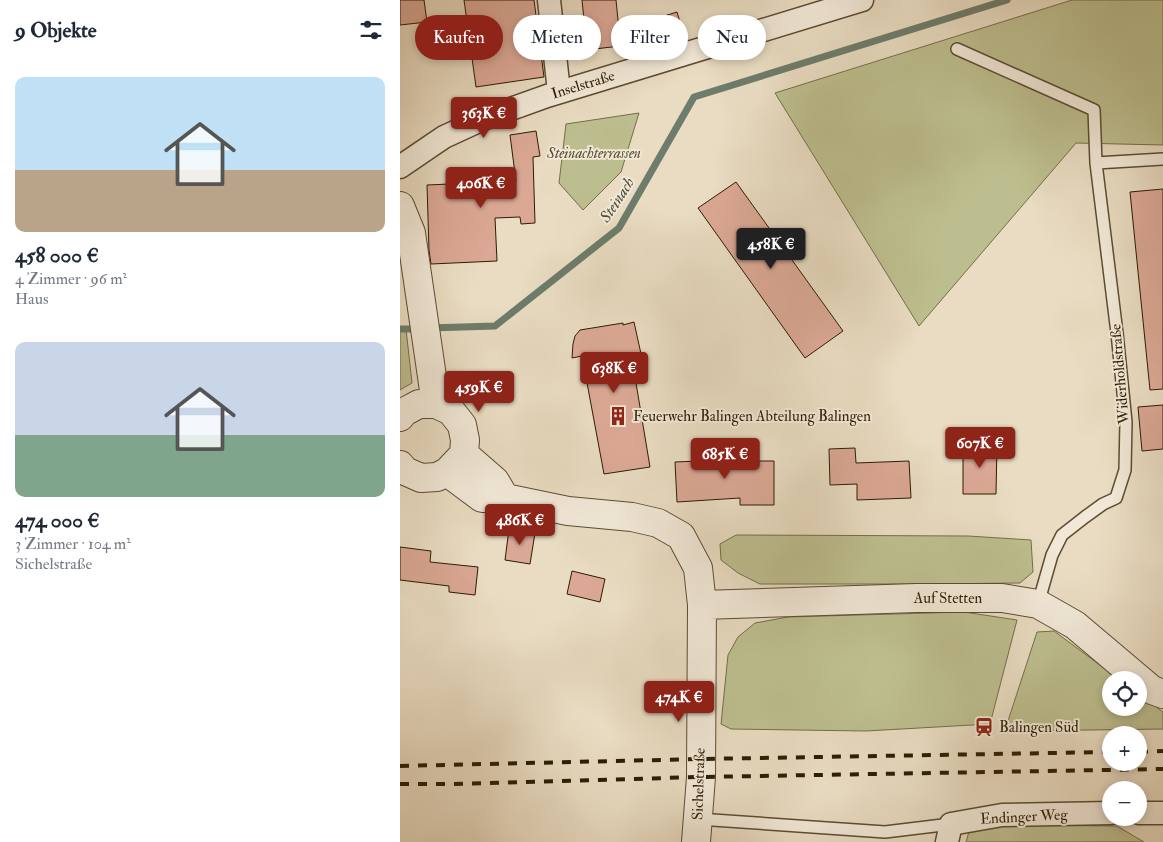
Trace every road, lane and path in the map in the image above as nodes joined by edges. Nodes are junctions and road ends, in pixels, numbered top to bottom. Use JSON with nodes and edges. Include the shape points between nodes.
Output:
{"nodes":[{"id":1,"x":549,"y":0,"type":"edge"},
{"id":2,"x":862,"y":0,"type":"edge"},
{"id":3,"x":957,"y":49,"type":"dead end"},
{"id":4,"x":559,"y":92,"type":"junction"},
{"id":5,"x":1163,"y":160,"type":"edge"},
{"id":6,"x":1096,"y":163,"type":"junction"},
{"id":7,"x":400,"y":167,"type":"edge"},
{"id":8,"x":400,"y":206,"type":"edge"},
{"id":9,"x":436,"y":404,"type":"junction"},
{"id":10,"x":400,"y":417,"type":"edge"},
{"id":11,"x":456,"y":463,"type":"junction"},
{"id":12,"x":400,"y":465,"type":"edge"},
{"id":13,"x":1038,"y":604,"type":"junction"},
{"id":14,"x":702,"y":605,"type":"junction"},
{"id":15,"x":1163,"y":694,"type":"edge"},
{"id":16,"x":1147,"y":813,"type":"edge"},
{"id":17,"x":1163,"y":813,"type":"edge"},
{"id":18,"x":1102,"y":814,"type":"edge"},
{"id":19,"x":697,"y":831,"type":"edge"},
{"id":20,"x":949,"y":833,"type":"edge"}],
"edges":[{"from":1,"to":4,"type":"street"},
{"from":2,"to":4,"type":"street","name":"Inselstraße"},
{"from":3,"to":6,"type":"lane","name":"Widerholdstraße","via":[[1094,110]]},
{"from":4,"to":7,"type":"street","name":"Inselstraße","via":[[444,137]]},
{"from":5,"to":6,"type":"lane"},
{"from":6,"to":13,"type":"lane","name":"Widerholdstraße","via":[[1126,422],[1125,470],[1116,498],[1085,516],[1062,535],[1052,555]]},
{"from":8,"to":9,"type":"street","via":[[411,233]]},
{"from":9,"to":10,"type":"street","via":[[419,404]]},
{"from":9,"to":11,"type":"street","via":[[451,412],[462,425],[465,440]]},
{"from":11,"to":12,"type":"street","via":[[437,477],[421,478]]},
{"from":11,"to":14,"type":"street","via":[[495,481],[505,498],[568,511],[632,517],[658,523],[681,536],[698,568]]},
{"from":13,"to":14,"type":"street","name":"Auf Stetten","via":[[1002,598],[917,598]]},
{"from":13,"to":15,"type":"street","name":"Auf Stetten","via":[[1075,625],[1152,690]]},
{"from":14,"to":19,"type":"street","name":"Sichelstraße","via":[[701,777]]},
{"from":16,"to":17,"type":"street"},
{"from":18,"to":20,"type":"street","name":"Endinger Weg","via":[[1002,815]]},
{"from":19,"to":20,"type":"lane","name":"Endinger Weg"}]}
